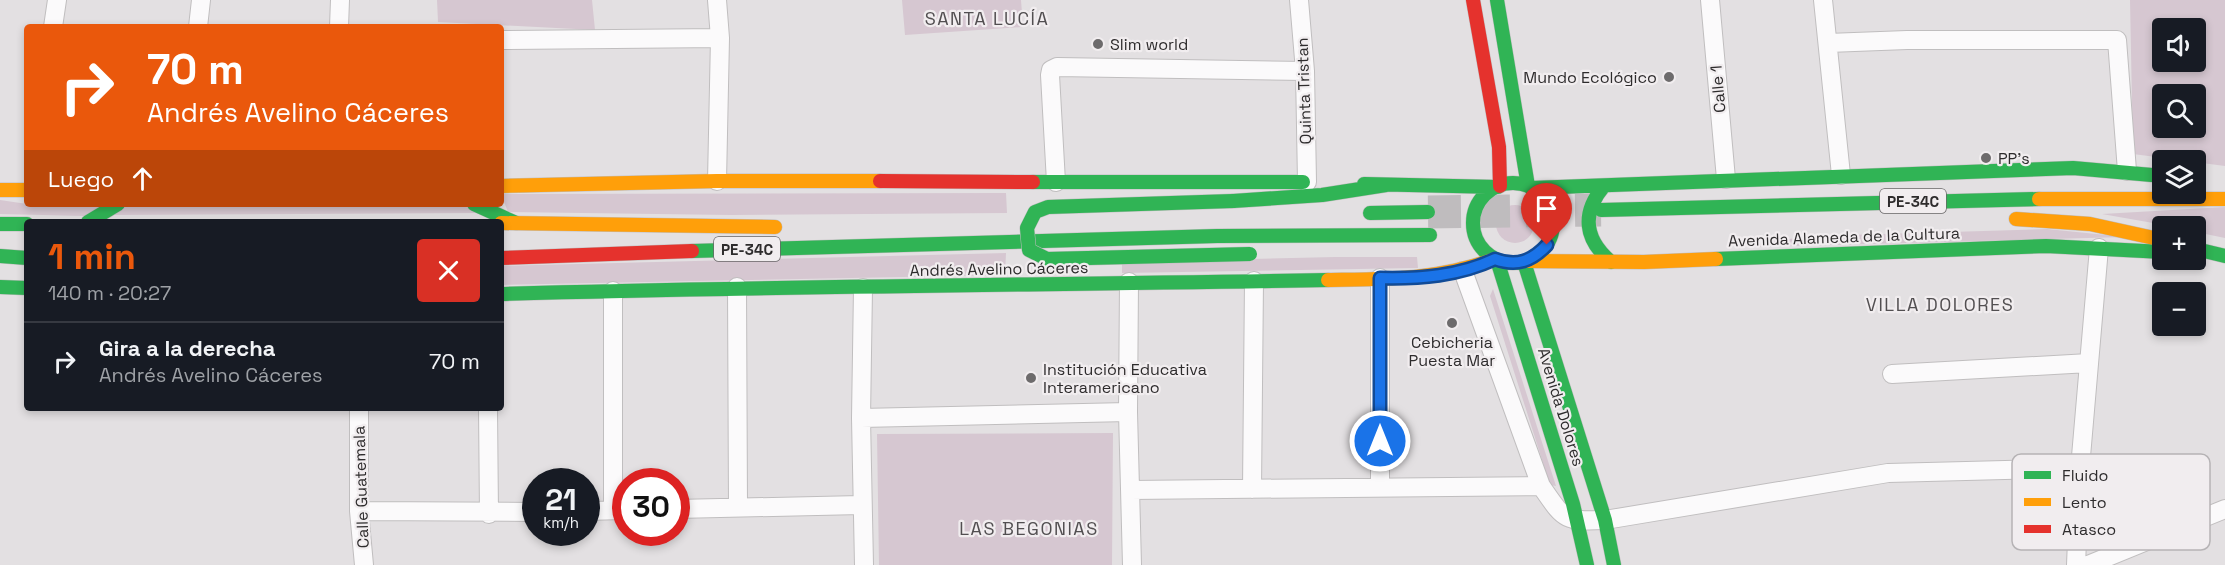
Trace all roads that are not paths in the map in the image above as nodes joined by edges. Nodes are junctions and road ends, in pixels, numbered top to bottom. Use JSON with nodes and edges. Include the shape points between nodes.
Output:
{"nodes":[{"id":1,"x":57,"y":0,"type":"edge"},
{"id":2,"x":201,"y":0,"type":"edge"},
{"id":3,"x":340,"y":0,"type":"edge"},
{"id":4,"x":717,"y":0,"type":"edge"},
{"id":5,"x":1299,"y":0,"type":"edge"},
{"id":6,"x":1473,"y":0,"type":"edge"},
{"id":7,"x":1497,"y":0,"type":"edge"},
{"id":8,"x":1710,"y":0,"type":"edge"},
{"id":9,"x":1823,"y":0,"type":"edge"},
{"id":10,"x":53,"y":24,"type":"edge"},
{"id":11,"x":198,"y":24,"type":"edge"},
{"id":12,"x":339,"y":24,"type":"edge"},
{"id":13,"x":720,"y":38,"type":"junction"},
{"id":14,"x":504,"y":40,"type":"edge"},
{"id":15,"x":1828,"y":43,"type":"junction"},
{"id":16,"x":1305,"y":71,"type":"junction"},
{"id":17,"x":2127,"y":171,"type":"junction"},
{"id":18,"x":2152,"y":174,"type":"edge"},
{"id":19,"x":1841,"y":175,"type":"junction"},
{"id":20,"x":1726,"y":179,"type":"junction"},
{"id":21,"x":717,"y":181,"type":"junction"},
{"id":22,"x":1056,"y":182,"type":"junction"},
{"id":23,"x":1307,"y":182,"type":"junction"},
{"id":24,"x":1605,"y":184,"type":"junction"},
{"id":25,"x":1386,"y":185,"type":"junction"},
{"id":26,"x":504,"y":186,"type":"edge"},
{"id":27,"x":1419,"y":186,"type":"junction"},
{"id":28,"x":1499,"y":186,"type":"junction"},
{"id":29,"x":1529,"y":187,"type":"junction"},
{"id":30,"x":2206,"y":187,"type":"edge"},
{"id":31,"x":0,"y":190,"type":"edge"},
{"id":32,"x":24,"y":190,"type":"edge"},
{"id":33,"x":2225,"y":192,"type":"edge"},
{"id":34,"x":2225,"y":199,"type":"edge"},
{"id":35,"x":113,"y":207,"type":"edge"},
{"id":36,"x":481,"y":207,"type":"edge"},
{"id":37,"x":1601,"y":210,"type":"tunnel mouth"},
{"id":38,"x":1428,"y":212,"type":"tunnel mouth"},
{"id":39,"x":1357,"y":213,"type":"dead end"},
{"id":40,"x":93,"y":219,"type":"edge"},
{"id":41,"x":1122,"y":219,"type":"dead end"},
{"id":42,"x":2004,"y":219,"type":"dead end"},
{"id":43,"x":1016,"y":222,"type":"dead end"},
{"id":44,"x":504,"y":223,"type":"edge"},
{"id":45,"x":516,"y":223,"type":"junction"},
{"id":46,"x":0,"y":224,"type":"edge"},
{"id":47,"x":24,"y":224,"type":"edge"},
{"id":48,"x":790,"y":227,"type":"dead end"},
{"id":49,"x":2152,"y":237,"type":"edge"},
{"id":50,"x":1432,"y":243,"type":"junction"},
{"id":51,"x":2099,"y":248,"type":"junction"},
{"id":52,"x":1350,"y":250,"type":"dead end"},
{"id":53,"x":2152,"y":251,"type":"edge"},
{"id":54,"x":1256,"y":254,"type":"dead end"},
{"id":55,"x":0,"y":256,"type":"edge"},
{"id":56,"x":24,"y":258,"type":"edge"},
{"id":57,"x":504,"y":259,"type":"edge"},
{"id":58,"x":1496,"y":259,"type":"junction"},
{"id":59,"x":1525,"y":262,"type":"junction"},
{"id":60,"x":1611,"y":262,"type":"junction"},
{"id":61,"x":1463,"y":271,"type":"junction"},
{"id":62,"x":1380,"y":278,"type":"junction"},
{"id":63,"x":1423,"y":278,"type":"junction"},
{"id":64,"x":1254,"y":280,"type":"junction"},
{"id":65,"x":1129,"y":282,"type":"junction"},
{"id":66,"x":0,"y":287,"type":"edge"},
{"id":67,"x":737,"y":287,"type":"junction"},
{"id":68,"x":24,"y":288,"type":"edge"},
{"id":69,"x":863,"y":288,"type":"junction"},
{"id":70,"x":613,"y":291,"type":"junction"},
{"id":71,"x":504,"y":294,"type":"edge"},
{"id":72,"x":2090,"y":363,"type":"junction"},
{"id":73,"x":1892,"y":374,"type":"dead end"},
{"id":74,"x":359,"y":411,"type":"edge"},
{"id":75,"x":488,"y":411,"type":"edge"},
{"id":76,"x":1128,"y":412,"type":"junction"},
{"id":77,"x":861,"y":418,"type":"junction"},
{"id":78,"x":2081,"y":454,"type":"edge"},
{"id":79,"x":618,"y":468,"type":"edge"},
{"id":80,"x":2012,"y":470,"type":"edge"},
{"id":81,"x":1541,"y":486,"type":"junction"},
{"id":82,"x":1380,"y":487,"type":"junction"},
{"id":83,"x":1251,"y":489,"type":"junction"},
{"id":84,"x":1131,"y":490,"type":"junction"},
{"id":85,"x":861,"y":505,"type":"junction"},
{"id":86,"x":738,"y":508,"type":"junction"},
{"id":87,"x":690,"y":509,"type":"edge"},
{"id":88,"x":2225,"y":509,"type":"edge"},
{"id":89,"x":359,"y":511,"type":"junction"},
{"id":90,"x":522,"y":513,"type":"edge"},
{"id":91,"x":489,"y":514,"type":"junction"},
{"id":92,"x":2210,"y":515,"type":"edge"},
{"id":93,"x":1570,"y":518,"type":"junction"},
{"id":94,"x":1605,"y":520,"type":"junction"},
{"id":95,"x":2077,"y":550,"type":"edge"},
{"id":96,"x":2125,"y":550,"type":"edge"},
{"id":97,"x":364,"y":565,"type":"edge"},
{"id":98,"x":864,"y":565,"type":"edge"},
{"id":99,"x":1132,"y":565,"type":"edge"},
{"id":100,"x":1587,"y":565,"type":"edge"},
{"id":101,"x":1614,"y":565,"type":"edge"},
{"id":102,"x":2076,"y":565,"type":"edge"},
{"id":103,"x":2088,"y":565,"type":"edge"}],
"edges":[{"from":1,"to":10,"type":"street"},
{"from":2,"to":11,"type":"street"},
{"from":3,"to":12,"type":"street"},
{"from":4,"to":13,"type":"street"},
{"from":5,"to":16,"type":"street","name":"Quinta Tristan"},
{"from":6,"to":28,"type":"main road","via":[[1499,147]]},
{"from":7,"to":29,"type":"main road"},
{"from":8,"to":20,"type":"street","name":"Calle 1"},
{"from":9,"to":15,"type":"street"},
{"from":13,"to":14,"type":"street"},
{"from":13,"to":21,"type":"street"},
{"from":15,"to":17,"type":"street","via":[[2117,40]]},
{"from":15,"to":19,"type":"street"},
{"from":16,"to":22,"type":"street","via":[[1057,67],[1050,75]]},
{"from":16,"to":23,"type":"street","name":"Quinta Tristan"},
{"from":17,"to":18,"type":"main road"},
{"from":17,"to":19,"type":"main road","via":[[2073,168]]},
{"from":19,"to":20,"type":"main road"},
{"from":20,"to":24,"type":"main road"},
{"from":21,"to":22,"type":"main road"},
{"from":21,"to":26,"type":"main road"},
{"from":22,"to":23,"type":"main road"},
{"from":23,"to":25,"type":"main road"},
{"from":24,"to":29,"type":"main road"},
{"from":24,"to":60,"type":"main road","via":[[1594,195],[1586,225],[1594,247]]},
{"from":25,"to":27,"type":"main road"},
{"from":25,"to":54,"type":"main road","bridge":true,"via":[[1322,195],[1233,201],[1048,207],[1035,212],[1028,228],[1029,250],[1047,259]]},
{"from":27,"to":28,"type":"main road"},
{"from":27,"to":50,"type":"main road","via":[[1435,199]]},
{"from":28,"to":29,"type":"main road"},
{"from":28,"to":58,"type":"main road","via":[[1487,194],[1474,216],[1478,241]]},
{"from":29,"to":59,"type":"main road","via":[[1542,195],[1554,219],[1547,245]]},
{"from":30,"to":33,"type":"main road"},
{"from":31,"to":32,"type":"main road"},
{"from":34,"to":37,"type":"main road","name":"Avenida Alameda de la Cultura","number":"PE-34C","via":[[2132,196]]},
{"from":35,"to":40,"type":"main road"},
{"from":36,"to":45,"type":"main road"},
{"from":38,"to":39,"type":"main road"},
{"from":41,"to":43,"type":"main road"},
{"from":42,"to":49,"type":"main road","via":[[2040,218],[2122,228]]},
{"from":44,"to":45,"type":"main road","number":"PE-34C"},
{"from":45,"to":48,"type":"main road","number":"PE-34C"},
{"from":46,"to":47,"type":"main road"},
{"from":50,"to":52,"type":"main road"},
{"from":50,"to":57,"type":"main road","name":"Andrés Avelino Cáceres","number":"PE-34C","via":[[1217,236],[778,247]]},
{"from":50,"to":63,"type":"main road"},
{"from":51,"to":53,"type":"main road","name":"Avenida Alameda de la Cultura"},
{"from":51,"to":60,"type":"main road","name":"Avenida Alameda de la Cultura","via":[[2046,246]]},
{"from":51,"to":72,"type":"street"},
{"from":55,"to":56,"type":"main road"},
{"from":58,"to":59,"type":"main road"},
{"from":58,"to":61,"type":"main road","name":"Andrés Avelino Cáceres"},
{"from":58,"to":93,"type":"main road","name":"Avenida Dolores"},
{"from":59,"to":60,"type":"main road","name":"Avenida Alameda de la Cultura"},
{"from":59,"to":94,"type":"main road","name":"Avenida Dolores"},
{"from":61,"to":63,"type":"main road","name":"Andrés Avelino Cáceres"},
{"from":61,"to":81,"type":"street"},
{"from":62,"to":63,"type":"main road","name":"Andrés Avelino Cáceres"},
{"from":62,"to":64,"type":"main road","name":"Andrés Avelino Cáceres"},
{"from":62,"to":82,"type":"street"},
{"from":64,"to":65,"type":"main road","name":"Andrés Avelino Cáceres"},
{"from":64,"to":83,"type":"street"},
{"from":65,"to":69,"type":"main road","name":"Andrés Avelino Cáceres"},
{"from":65,"to":76,"type":"street"},
{"from":66,"to":68,"type":"main road"},
{"from":67,"to":69,"type":"main road","name":"Andrés Avelino Cáceres"},
{"from":67,"to":70,"type":"main road","name":"Andrés Avelino Cáceres"},
{"from":67,"to":86,"type":"street"},
{"from":69,"to":77,"type":"street"},
{"from":70,"to":71,"type":"main road","name":"Andrés Avelino Cáceres"},
{"from":70,"to":79,"type":"street"},
{"from":72,"to":73,"type":"street"},
{"from":72,"to":78,"type":"street"},
{"from":74,"to":89,"type":"street","name":"Calle Guatemala"},
{"from":75,"to":91,"type":"street"},
{"from":76,"to":77,"type":"street"},
{"from":76,"to":84,"type":"street"},
{"from":77,"to":85,"type":"street"},
{"from":80,"to":94,"type":"street","via":[[1888,473]]},
{"from":81,"to":82,"type":"street"},
{"from":81,"to":93,"type":"street"},
{"from":82,"to":83,"type":"street"},
{"from":83,"to":84,"type":"street"},
{"from":84,"to":99,"type":"street"},
{"from":85,"to":86,"type":"street"},
{"from":85,"to":98,"type":"street"},
{"from":86,"to":87,"type":"street"},
{"from":88,"to":92,"type":"street"},
{"from":89,"to":91,"type":"street"},
{"from":89,"to":97,"type":"street","name":"Calle Guatemala"},
{"from":90,"to":91,"type":"street"},
{"from":93,"to":94,"type":"street"},
{"from":93,"to":100,"type":"main road","name":"Avenida Dolores"},
{"from":94,"to":101,"type":"main road","name":"Avenida Dolores"},
{"from":95,"to":102,"type":"street"},
{"from":96,"to":103,"type":"street"}]}
